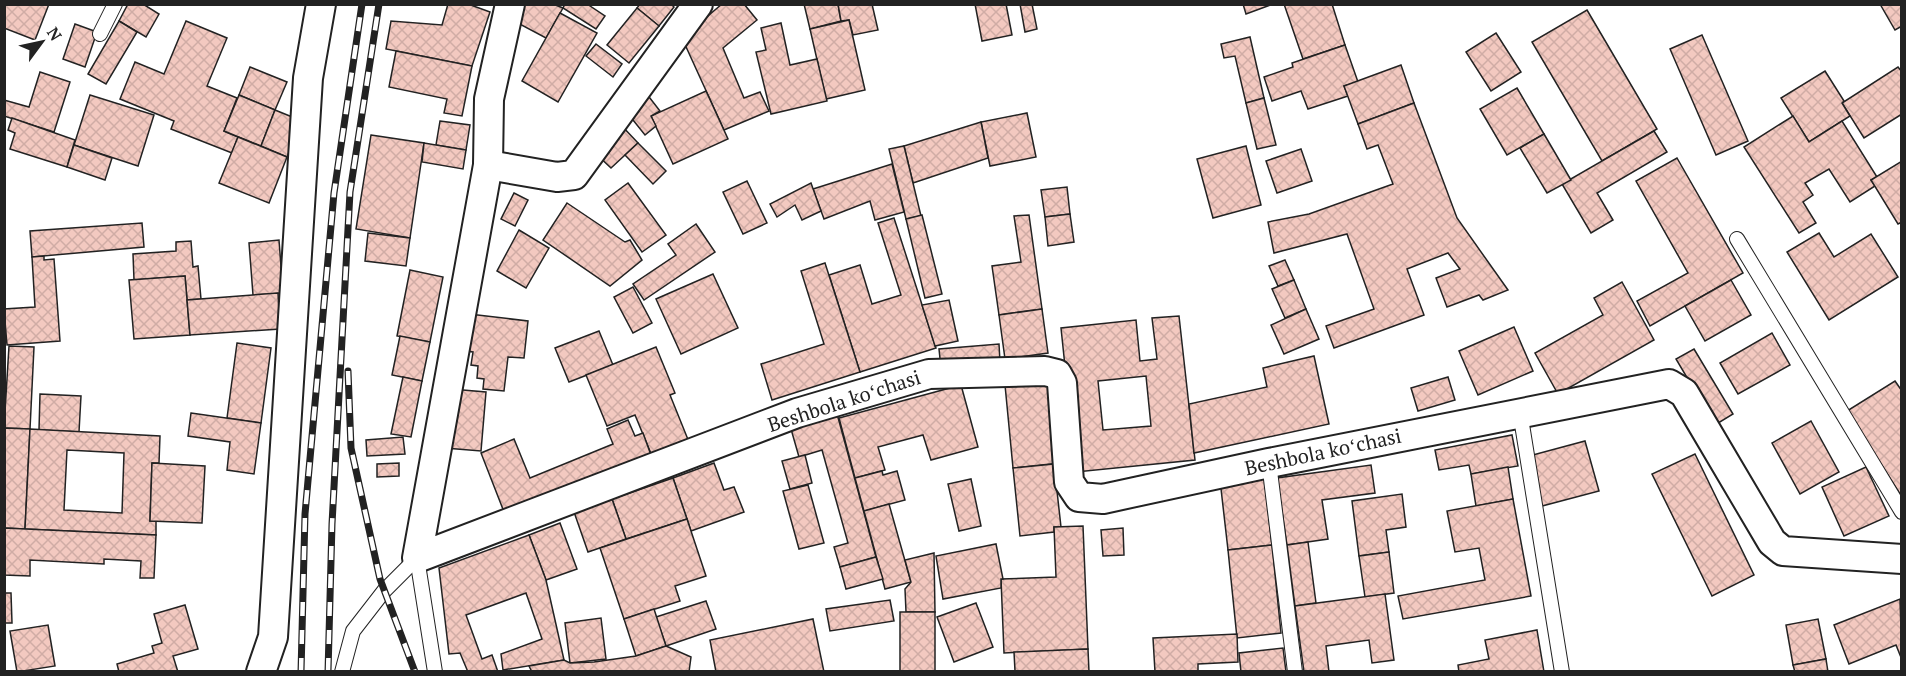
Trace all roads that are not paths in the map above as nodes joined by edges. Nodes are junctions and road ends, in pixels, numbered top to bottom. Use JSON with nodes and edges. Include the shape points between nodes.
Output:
{"nodes":[{"id":1,"x":115,"y":4,"type":"edge"},
{"id":2,"x":321,"y":4,"type":"edge"},
{"id":3,"x":510,"y":4,"type":"edge"},
{"id":4,"x":698,"y":4,"type":"edge"},
{"id":5,"x":100,"y":34,"type":"dead end"},
{"id":6,"x":488,"y":165,"type":"junction"},
{"id":7,"x":1737,"y":239,"type":"dead end"},
{"id":8,"x":1520,"y":412,"type":"junction"},
{"id":9,"x":1269,"y":463,"type":"junction"},
{"id":10,"x":1902,"y":512,"type":"edge"},
{"id":11,"x":417,"y":558,"type":"junction"},
{"id":12,"x":1902,"y":559,"type":"edge"},
{"id":13,"x":261,"y":672,"type":"edge"},
{"id":14,"x":342,"y":672,"type":"edge"},
{"id":15,"x":435,"y":672,"type":"edge"},
{"id":16,"x":1296,"y":672,"type":"edge"},
{"id":17,"x":1562,"y":672,"type":"edge"}],
"edges":[{"from":1,"to":5,"type":"lane"},
{"from":2,"to":13,"type":"street","via":[[308,78],[273,637]]},
{"from":3,"to":6,"type":"street","via":[[489,99]]},
{"from":4,"to":6,"type":"street","via":[[574,175],[557,177]]},
{"from":6,"to":11,"type":"street"},
{"from":7,"to":10,"type":"lane"},
{"from":8,"to":9,"type":"street","name":"Beshbola koʻchasi"},
{"from":8,"to":12,"type":"street","name":"Beshbola koʻchasi","via":[[1669,384],[1684,393],[1772,542],[1783,551]]},
{"from":8,"to":17,"type":"lane"},
{"from":9,"to":11,"type":"street","name":"Beshbola koʻchasi","via":[[1102,499],[1079,497],[1069,482],[1062,383],[1057,374],[930,374],[797,413]]},
{"from":9,"to":16,"type":"lane"},
{"from":11,"to":14,"type":"lane","via":[[384,591],[353,631]]},
{"from":11,"to":15,"type":"lane"}]}
